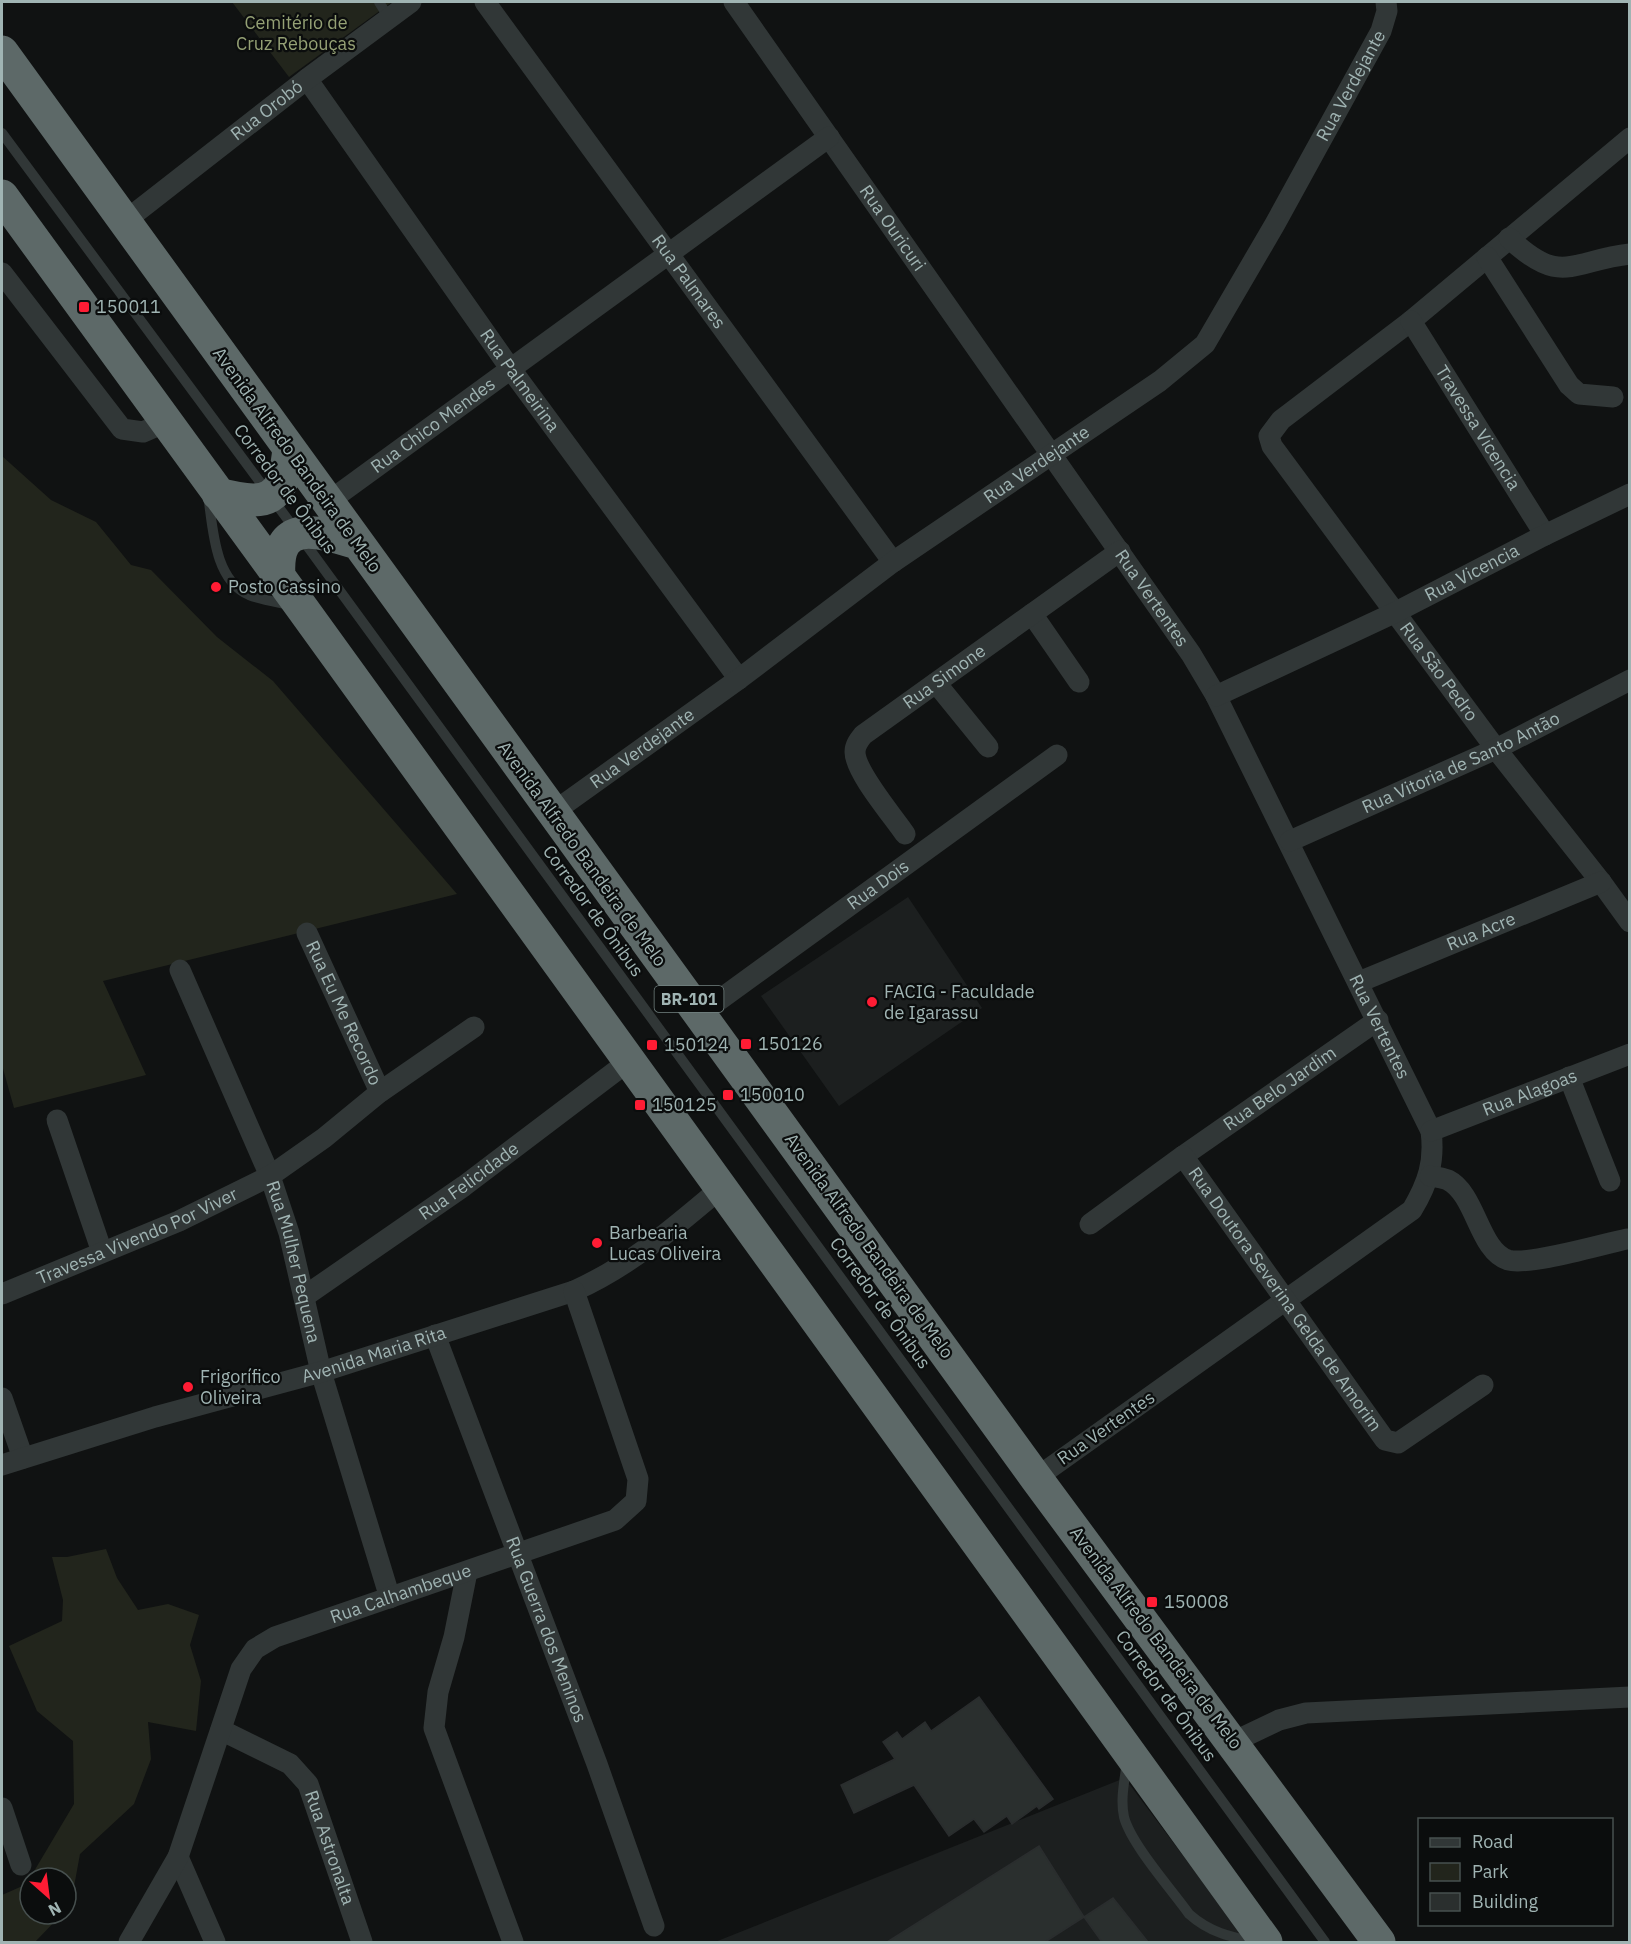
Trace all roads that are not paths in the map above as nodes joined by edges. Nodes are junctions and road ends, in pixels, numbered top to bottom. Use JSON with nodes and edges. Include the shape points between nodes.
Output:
{"nodes":[{"id":1,"x":411,"y":2,"type":"edge"},
{"id":2,"x":484,"y":2,"type":"edge"},
{"id":3,"x":734,"y":2,"type":"edge"},
{"id":4,"x":1386,"y":2,"type":"edge"},
{"id":5,"x":384,"y":10,"type":"edge"},
{"id":6,"x":2,"y":52,"type":"edge"},
{"id":7,"x":307,"y":79,"type":"junction"},
{"id":8,"x":2,"y":133,"type":"edge"},
{"id":9,"x":829,"y":137,"type":"junction"},
{"id":10,"x":1629,"y":138,"type":"edge"},
{"id":11,"x":2,"y":196,"type":"edge"},
{"id":12,"x":125,"y":221,"type":"junction"},
{"id":13,"x":1509,"y":238,"type":"junction"},
{"id":14,"x":1629,"y":254,"type":"edge"},
{"id":15,"x":667,"y":255,"type":"junction"},
{"id":16,"x":1487,"y":257,"type":"junction"},
{"id":17,"x":2,"y":273,"type":"edge"},
{"id":18,"x":1412,"y":321,"type":"junction"},
{"id":19,"x":510,"y":368,"type":"junction"},
{"id":20,"x":1613,"y":397,"type":"dead end"},
{"id":21,"x":166,"y":422,"type":"junction"},
{"id":22,"x":289,"y":448,"type":"junction"},
{"id":23,"x":1053,"y":453,"type":"junction"},
{"id":24,"x":212,"y":485,"type":"junction"},
{"id":25,"x":1629,"y":494,"type":"edge"},
{"id":26,"x":270,"y":498,"type":"junction"},
{"id":27,"x":328,"y":502,"type":"junction"},
{"id":28,"x":297,"y":532,"type":"junction"},
{"id":29,"x":1545,"y":534,"type":"junction"},
{"id":30,"x":357,"y":543,"type":"junction"},
{"id":31,"x":1120,"y":551,"type":"junction"},
{"id":32,"x":893,"y":562,"type":"junction"},
{"id":33,"x":279,"y":576,"type":"junction"},
{"id":34,"x":302,"y":608,"type":"junction"},
{"id":35,"x":1396,"y":612,"type":"junction"},
{"id":36,"x":1032,"y":614,"type":"junction"},
{"id":37,"x":739,"y":679,"type":"junction"},
{"id":38,"x":1629,"y":680,"type":"edge"},
{"id":39,"x":1079,"y":682,"type":"dead end"},
{"id":40,"x":936,"y":683,"type":"junction"},
{"id":41,"x":1216,"y":696,"type":"junction"},
{"id":42,"x":988,"y":747,"type":"dead end"},
{"id":43,"x":1496,"y":749,"type":"junction"},
{"id":44,"x":1056,"y":755,"type":"dead end"},
{"id":45,"x":552,"y":813,"type":"junction"},
{"id":46,"x":905,"y":834,"type":"dead end"},
{"id":47,"x":1290,"y":841,"type":"junction"},
{"id":48,"x":1601,"y":882,"type":"junction"},
{"id":49,"x":1629,"y":922,"type":"edge"},
{"id":50,"x":308,"y":933,"type":"dead end"},
{"id":51,"x":180,"y":970,"type":"dead end"},
{"id":52,"x":1359,"y":982,"type":"junction"},
{"id":53,"x":700,"y":1014,"type":"junction"},
{"id":54,"x":1378,"y":1020,"type":"junction"},
{"id":55,"x":474,"y":1028,"type":"dead end"},
{"id":56,"x":1629,"y":1054,"type":"edge"},
{"id":57,"x":629,"y":1061,"type":"junction"},
{"id":58,"x":1569,"y":1077,"type":"junction"},
{"id":59,"x":380,"y":1092,"type":"junction"},
{"id":60,"x":57,"y":1120,"type":"dead end"},
{"id":61,"x":1431,"y":1131,"type":"junction"},
{"id":62,"x":1183,"y":1156,"type":"junction"},
{"id":63,"x":270,"y":1176,"type":"junction"},
{"id":64,"x":1430,"y":1176,"type":"junction"},
{"id":65,"x":1610,"y":1181,"type":"dead end"},
{"id":66,"x":721,"y":1188,"type":"junction"},
{"id":67,"x":1090,"y":1224,"type":"dead end"},
{"id":68,"x":1627,"y":1239,"type":"dead end"},
{"id":69,"x":102,"y":1252,"type":"junction"},
{"id":70,"x":574,"y":1291,"type":"junction"},
{"id":71,"x":2,"y":1294,"type":"edge"},
{"id":72,"x":305,"y":1296,"type":"junction"},
{"id":73,"x":1288,"y":1299,"type":"junction"},
{"id":74,"x":435,"y":1335,"type":"junction"},
{"id":75,"x":321,"y":1372,"type":"junction"},
{"id":76,"x":1484,"y":1385,"type":"dead end"},
{"id":77,"x":2,"y":1398,"type":"edge"},
{"id":78,"x":23,"y":1458,"type":"junction"},
{"id":79,"x":2,"y":1465,"type":"edge"},
{"id":80,"x":1036,"y":1478,"type":"junction"},
{"id":81,"x":518,"y":1552,"type":"junction"},
{"id":82,"x":467,"y":1572,"type":"junction"},
{"id":83,"x":390,"y":1598,"type":"junction"},
{"id":84,"x":1629,"y":1697,"type":"edge"},
{"id":85,"x":221,"y":1730,"type":"junction"},
{"id":86,"x":1233,"y":1742,"type":"junction"},
{"id":87,"x":1128,"y":1752,"type":"junction"},
{"id":88,"x":2,"y":1808,"type":"edge"},
{"id":89,"x":178,"y":1857,"type":"junction"},
{"id":90,"x":21,"y":1865,"type":"dead end"},
{"id":91,"x":654,"y":1926,"type":"dead end"},
{"id":92,"x":129,"y":1942,"type":"edge"},
{"id":93,"x":215,"y":1942,"type":"edge"},
{"id":94,"x":362,"y":1942,"type":"edge"},
{"id":95,"x":513,"y":1942,"type":"edge"},
{"id":96,"x":1256,"y":1942,"type":"edge"},
{"id":97,"x":1266,"y":1942,"type":"edge"},
{"id":98,"x":1325,"y":1942,"type":"edge"},
{"id":99,"x":1379,"y":1942,"type":"edge"}],
"edges":[{"from":1,"to":5,"type":"street","name":"Rua Orobó"},
{"from":2,"to":15,"type":"street","name":"Rua Palmares"},
{"from":3,"to":9,"type":"street","name":"Rua Ouricuri"},
{"from":4,"to":23,"type":"street","name":"Rua Verdejante","via":[[1381,31],[1205,344],[1160,381]]},
{"from":5,"to":7,"type":"street","name":"Rua Orobó"},
{"from":6,"to":12,"type":"highway","name":"Avenida Alfredo Bandeira de Melo","number":"BR-101"},
{"from":7,"to":12,"type":"street","name":"Rua Orobó"},
{"from":7,"to":19,"type":"street","name":"Rua Palmeirina"},
{"from":8,"to":26,"type":"lane","name":"Corredor de Ônibus"},
{"from":9,"to":15,"type":"street","name":"Rua Chico Mendes"},
{"from":9,"to":23,"type":"street","name":"Rua Ouricuri"},
{"from":10,"to":13,"type":"street"},
{"from":11,"to":21,"type":"highway"},
{"from":12,"to":22,"type":"highway","name":"Avenida Alfredo Bandeira de Melo","number":"BR-101"},
{"from":13,"to":14,"type":"street","via":[[1530,257],[1559,269]]},
{"from":13,"to":16,"type":"street"},
{"from":15,"to":19,"type":"street","name":"Rua Chico Mendes"},
{"from":15,"to":32,"type":"street","name":"Rua Palmares"},
{"from":16,"to":18,"type":"street"},
{"from":16,"to":20,"type":"street","via":[[1569,385],[1579,394]]},
{"from":17,"to":21,"type":"street","via":[[123,429],[143,432]]},
{"from":18,"to":29,"type":"street","name":"Travessa Vicencia"},
{"from":18,"to":35,"type":"street","name":"Rua São Pedro","via":[[1281,420],[1271,429],[1269,441]]},
{"from":19,"to":27,"type":"street","name":"Rua Chico Mendes"},
{"from":19,"to":37,"type":"street","name":"Rua Palmeirina"},
{"from":21,"to":24,"type":"highway"},
{"from":22,"to":26,"type":"highway","via":[[288,464]]},
{"from":22,"to":27,"type":"highway","name":"Avenida Alfredo Bandeira de Melo","number":"BR-101"},
{"from":23,"to":31,"type":"street","name":"Rua Vertentes"},
{"from":23,"to":32,"type":"street","name":"Rua Verdejante"},
{"from":24,"to":26,"type":"highway","via":[[252,501]]},
{"from":24,"to":33,"type":"highway"},
{"from":24,"to":34,"type":"lane","via":[[212,526],[228,578],[251,596]]},
{"from":25,"to":29,"type":"street","name":"Rua Vicencia"},
{"from":26,"to":28,"type":"lane","name":"Corredor de Ônibus"},
{"from":27,"to":30,"type":"highway","name":"Avenida Alfredo Bandeira de Melo","number":"BR-101"},
{"from":28,"to":30,"type":"highway","via":[[323,532]]},
{"from":28,"to":33,"type":"highway","via":[[278,559]]},
{"from":28,"to":98,"type":"lane","name":"Corredor de Ônibus"},
{"from":29,"to":35,"type":"street","name":"Rua Vicencia"},
{"from":30,"to":45,"type":"highway","name":"Avenida Alfredo Bandeira de Melo","number":"BR-101"},
{"from":31,"to":36,"type":"street","name":"Rua Simone"},
{"from":31,"to":41,"type":"street","name":"Rua Vertentes"},
{"from":32,"to":37,"type":"street","name":"Rua Verdejante"},
{"from":33,"to":34,"type":"highway"},
{"from":34,"to":57,"type":"highway"},
{"from":35,"to":41,"type":"street","name":"Rua Vicencia"},
{"from":35,"to":43,"type":"street","name":"Rua São Pedro"},
{"from":36,"to":39,"type":"street"},
{"from":36,"to":40,"type":"street","name":"Rua Simone"},
{"from":37,"to":45,"type":"street","name":"Rua Verdejante"},
{"from":38,"to":43,"type":"street","name":"Rua Vitoria de Santo Antão"},
{"from":40,"to":42,"type":"street"},
{"from":40,"to":46,"type":"street","name":"Rua Simone","via":[[856,743],[861,769]]},
{"from":41,"to":47,"type":"street","name":"Rua Vertentes"},
{"from":43,"to":47,"type":"street","name":"Rua Vitoria de Santo Antão"},
{"from":43,"to":48,"type":"street","name":"Rua São Pedro"},
{"from":44,"to":53,"type":"street","name":"Rua Dois"},
{"from":45,"to":53,"type":"highway","name":"Avenida Alfredo Bandeira de Melo","number":"BR-101"},
{"from":47,"to":52,"type":"street","name":"Rua Vertentes"},
{"from":48,"to":49,"type":"street","name":"Rua São Pedro"},
{"from":48,"to":52,"type":"street","name":"Rua Acre"},
{"from":50,"to":59,"type":"street","name":"Rua Eu Me Recordo"},
{"from":51,"to":63,"type":"street","name":"Rua Mulher Pequena"},
{"from":52,"to":54,"type":"street","name":"Rua Vertentes"},
{"from":53,"to":80,"type":"highway","name":"Avenida Alfredo Bandeira de Melo","number":"BR-101"},
{"from":54,"to":61,"type":"street","name":"Rua Vertentes"},
{"from":54,"to":62,"type":"street","name":"Rua Belo Jardim"},
{"from":55,"to":59,"type":"street","name":"Travessa Vivendo Por Viver"},
{"from":56,"to":58,"type":"street","name":"Rua Alagoas"},
{"from":57,"to":66,"type":"highway"},
{"from":57,"to":72,"type":"street","name":"Rua Felicidade","via":[[464,1186]]},
{"from":58,"to":61,"type":"street","name":"Rua Alagoas"},
{"from":58,"to":65,"type":"street"},
{"from":59,"to":63,"type":"street","name":"Travessa Vivendo Por Viver"},
{"from":60,"to":69,"type":"street"},
{"from":61,"to":64,"type":"street","name":"Rua Vertentes","via":[[1434,1149]]},
{"from":62,"to":67,"type":"street","name":"Rua Doutora Severina Gelda de Amorim"},
{"from":62,"to":73,"type":"street","name":"Rua Doutora Severina Gelda de Amorim"},
{"from":63,"to":69,"type":"street","name":"Travessa Vivendo Por Viver","via":[[179,1221]]},
{"from":63,"to":72,"type":"street","name":"Rua Mulher Pequena"},
{"from":64,"to":68,"type":"street","via":[[1446,1179],[1459,1190],[1498,1255],[1508,1260],[1538,1258]]},
{"from":64,"to":73,"type":"street","name":"Rua Vertentes","via":[[1412,1210]]},
{"from":66,"to":70,"type":"street","name":"Avenida Maria Rita","via":[[656,1242],[602,1278]]},
{"from":66,"to":87,"type":"highway"},
{"from":69,"to":71,"type":"street","name":"Travessa Vivendo Por Viver"},
{"from":70,"to":74,"type":"street","name":"Avenida Maria Rita"},
{"from":70,"to":81,"type":"street","name":"Rua Calhambeque","via":[[638,1479],[638,1493],[633,1505],[615,1520]]},
{"from":72,"to":75,"type":"street","name":"Rua Mulher Pequena"},
{"from":73,"to":76,"type":"street","name":"Rua Doutora Severina Gelda de Amorim","via":[[1385,1440],[1398,1443]]},
{"from":73,"to":80,"type":"street","name":"Rua Vertentes"},
{"from":74,"to":75,"type":"street","name":"Avenida Maria Rita"},
{"from":74,"to":81,"type":"street","name":"Rua Guerra dos Meninos"},
{"from":75,"to":78,"type":"street","name":"Avenida Maria Rita"},
{"from":75,"to":83,"type":"street","name":"Rua Mulher Pequena"},
{"from":77,"to":78,"type":"street"},
{"from":78,"to":79,"type":"street","name":"Avenida Maria Rita"},
{"from":80,"to":86,"type":"highway","name":"Avenida Alfredo Bandeira de Melo","number":"BR-101"},
{"from":81,"to":82,"type":"street","name":"Rua Calhambeque"},
{"from":81,"to":91,"type":"street","name":"Rua Guerra dos Meninos"},
{"from":82,"to":83,"type":"street","name":"Rua Calhambeque"},
{"from":82,"to":95,"type":"street","via":[[438,1692],[434,1728]]},
{"from":83,"to":85,"type":"street","name":"Rua Calhambeque","via":[[275,1636],[255,1649],[242,1669]]},
{"from":84,"to":86,"type":"street","via":[[1306,1713],[1279,1720]]},
{"from":85,"to":89,"type":"street","name":"Rua Calhambeque"},
{"from":85,"to":94,"type":"street","name":"Rua Astronalta","via":[[290,1764],[308,1784]]},
{"from":86,"to":99,"type":"highway","name":"Avenida Alfredo Bandeira de Melo","number":"BR-101"},
{"from":87,"to":96,"type":"lane","via":[[1123,1802],[1133,1836],[1200,1924],[1218,1934]]},
{"from":87,"to":97,"type":"highway"},
{"from":88,"to":90,"type":"street"},
{"from":89,"to":92,"type":"street","name":"Rua Calhambeque"},
{"from":89,"to":93,"type":"street"}]}
